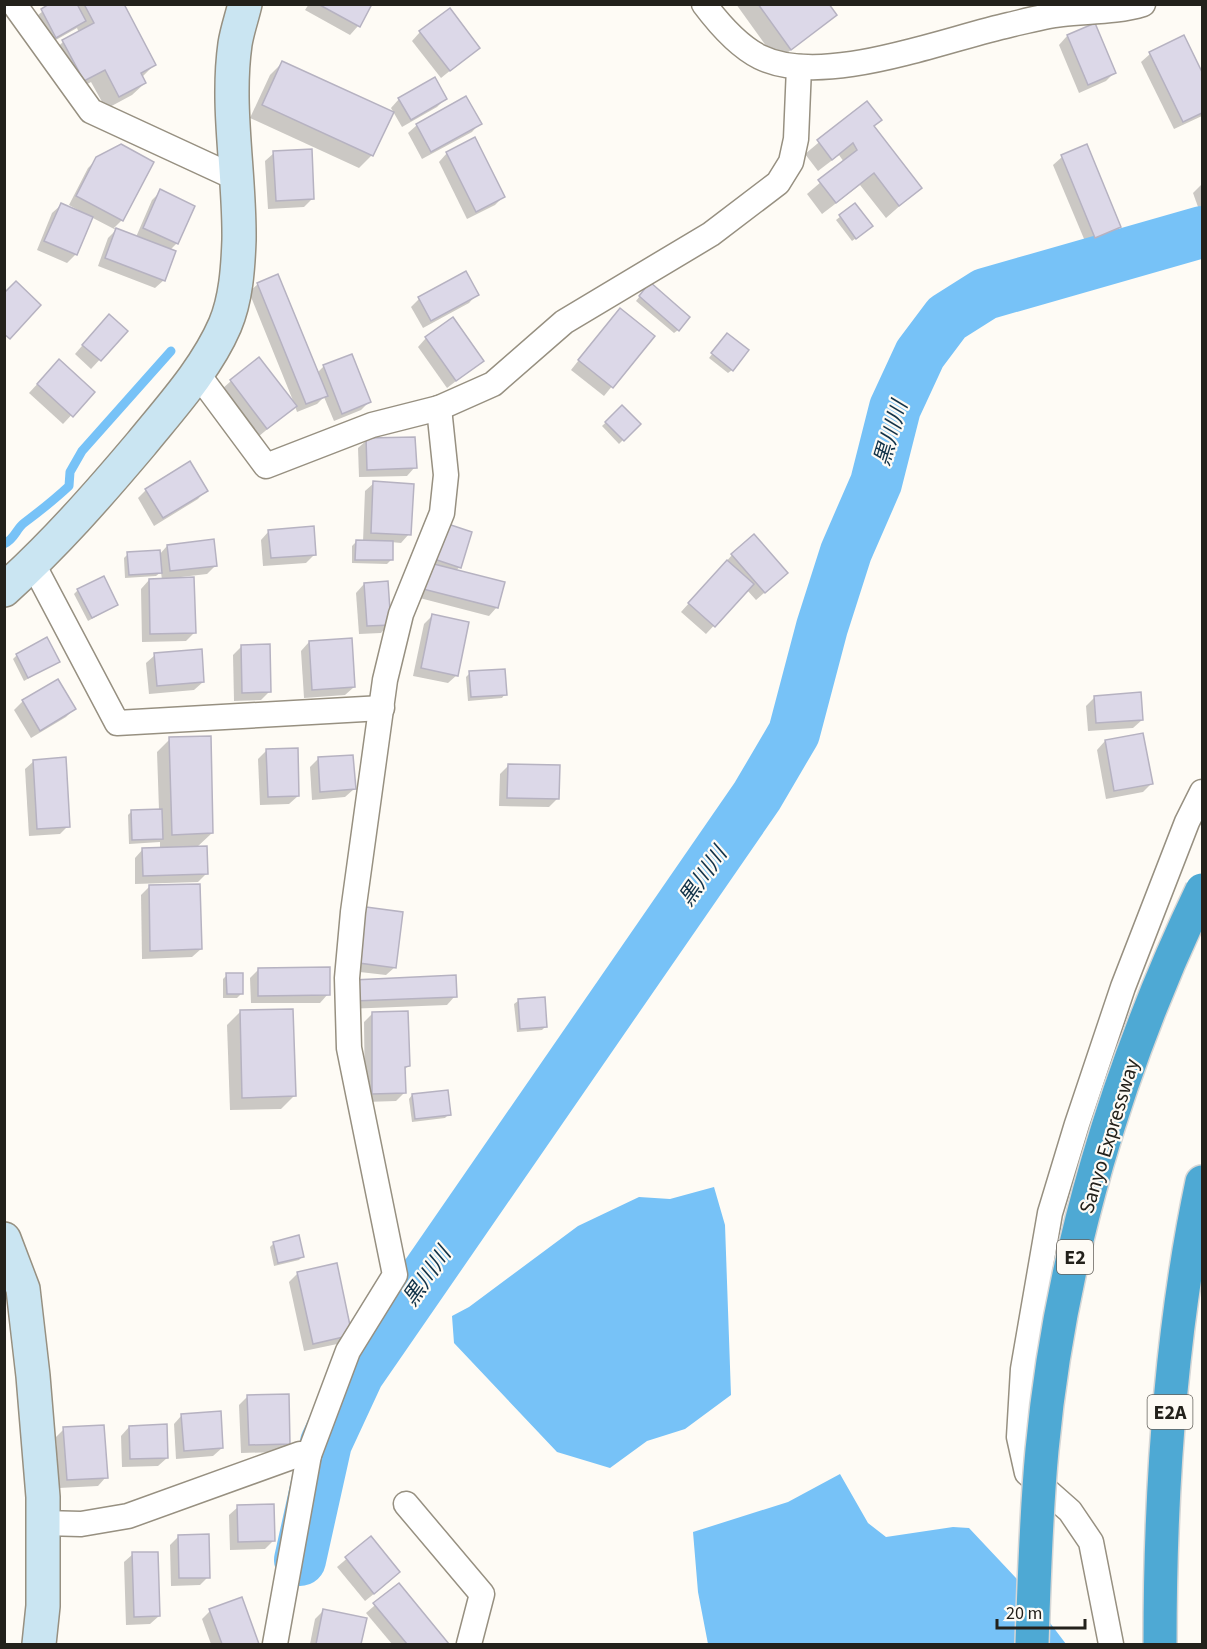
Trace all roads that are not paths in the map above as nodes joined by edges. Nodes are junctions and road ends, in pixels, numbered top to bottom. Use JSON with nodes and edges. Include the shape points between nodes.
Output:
{"nodes":[{"id":1,"x":14,"y":4,"type":"edge"},
{"id":2,"x":245,"y":4,"type":"edge"},
{"id":3,"x":704,"y":4,"type":"edge"},
{"id":4,"x":1143,"y":4,"type":"edge"},
{"id":5,"x":799,"y":67,"type":"junction"},
{"id":6,"x":236,"y":178,"type":"junction"},
{"id":7,"x":197,"y":373,"type":"junction"},
{"id":8,"x":438,"y":408,"type":"junction"},
{"id":9,"x":33,"y":564,"type":"junction"},
{"id":10,"x":4,"y":590,"type":"edge"},
{"id":11,"x":382,"y":708,"type":"junction"},
{"id":12,"x":1203,"y":792,"type":"edge"},
{"id":13,"x":1203,"y":890,"type":"edge"},
{"id":14,"x":1203,"y":1182,"type":"edge"},
{"id":15,"x":4,"y":1239,"type":"edge"},
{"id":16,"x":309,"y":1455,"type":"junction"},
{"id":17,"x":406,"y":1504,"type":"dead end"},
{"id":18,"x":43,"y":1523,"type":"junction"},
{"id":19,"x":39,"y":1644,"type":"edge"},
{"id":20,"x":275,"y":1644,"type":"edge"},
{"id":21,"x":469,"y":1644,"type":"edge"},
{"id":22,"x":1032,"y":1644,"type":"edge"},
{"id":23,"x":1111,"y":1644,"type":"edge"},
{"id":24,"x":1160,"y":1644,"type":"edge"}],
"edges":[{"from":1,"to":6,"type":"street","via":[[91,111]]},
{"from":2,"to":6,"type":"street","via":[[235,44]]},
{"from":3,"to":5,"type":"street","via":[[723,29],[760,57]]},
{"from":4,"to":5,"type":"street","via":[[1128,9],[1060,14],[850,65]]},
{"from":5,"to":8,"type":"street","via":[[794,150],[778,183],[711,234],[564,322],[493,384]]},
{"from":6,"to":7,"type":"street","via":[[236,282],[225,325]]},
{"from":7,"to":8,"type":"street","via":[[266,466],[372,425]]},
{"from":7,"to":9,"type":"street","via":[[94,500]]},
{"from":8,"to":11,"type":"street","via":[[446,475],[442,513],[401,614]]},
{"from":9,"to":10,"type":"street"},
{"from":9,"to":11,"type":"street","via":[[117,723]]},
{"from":11,"to":16,"type":"street","via":[[347,978],[350,1048],[395,1275],[348,1351]]},
{"from":12,"to":23,"type":"street","via":[[1187,822],[1127,976],[1077,1124],[1050,1213],[1023,1369],[1019,1437],[1027,1473],[1070,1511],[1091,1542]]},
{"from":13,"to":22,"type":"highway","name":"Sanyo Expressway","number":"E2","bridge":true,"via":[[1156,991],[1088,1198],[1060,1327],[1042,1448]]},
{"from":14,"to":24,"type":"highway","number":"E2A","via":[[1180,1310],[1164,1462]]},
{"from":15,"to":18,"type":"street","via":[[23,1289]]},
{"from":16,"to":18,"type":"street","via":[[300,1454],[128,1516],[81,1524]]},
{"from":16,"to":20,"type":"street"},
{"from":17,"to":21,"type":"street","via":[[482,1594]]},
{"from":18,"to":19,"type":"street"}]}
